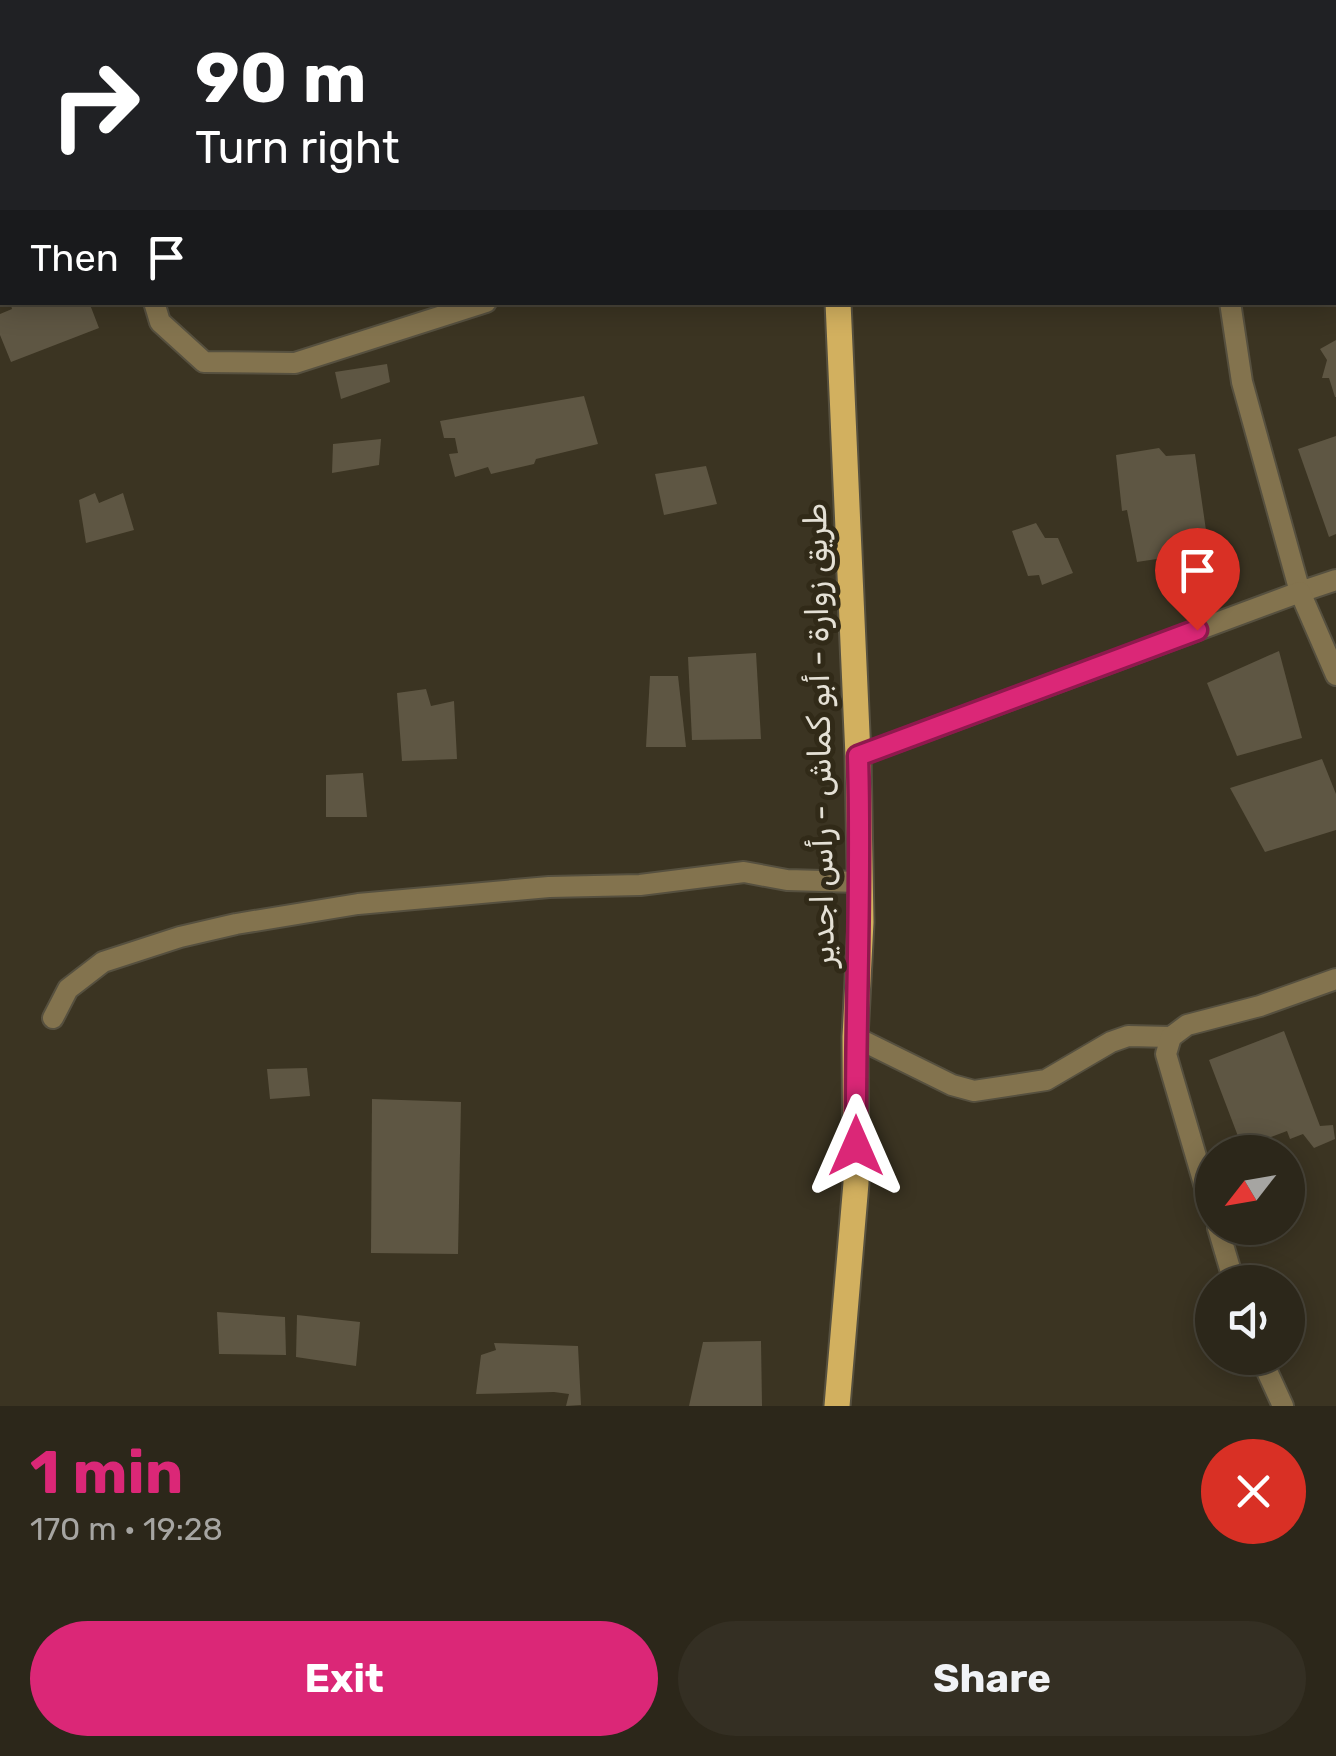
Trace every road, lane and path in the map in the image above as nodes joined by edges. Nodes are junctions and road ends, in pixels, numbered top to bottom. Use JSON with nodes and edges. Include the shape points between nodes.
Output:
{"nodes":[{"id":1,"x":155,"y":305,"type":"edge"},
{"id":2,"x":477,"y":305,"type":"edge"},
{"id":3,"x":838,"y":305,"type":"edge"},
{"id":4,"x":1230,"y":305,"type":"edge"},
{"id":5,"x":1336,"y":580,"type":"edge"},
{"id":6,"x":1300,"y":592,"type":"junction"},
{"id":7,"x":1336,"y":675,"type":"edge"},
{"id":8,"x":858,"y":756,"type":"junction"},
{"id":9,"x":860,"y":882,"type":"junction"},
{"id":10,"x":1336,"y":979,"type":"edge"},
{"id":11,"x":52,"y":1018,"type":"dead end"},
{"id":12,"x":1171,"y":1036,"type":"junction"},
{"id":13,"x":855,"y":1037,"type":"junction"},
{"id":14,"x":1195,"y":1153,"type":"edge"},
{"id":15,"x":1268,"y":1375,"type":"edge"},
{"id":16,"x":836,"y":1406,"type":"edge"},
{"id":17,"x":1282,"y":1406,"type":"edge"}],
"edges":[{"from":1,"to":2,"type":"street","via":[[160,322],[204,362],[296,363]]},
{"from":3,"to":8,"type":"main road","name":"طريق زوارة - أبو كماش - رأس اجدير"},
{"from":4,"to":6,"type":"street","via":[[1242,382]]},
{"from":5,"to":6,"type":"street"},
{"from":6,"to":7,"type":"street"},
{"from":6,"to":8,"type":"street"},
{"from":8,"to":9,"type":"main road","name":"طريق زوارة - أبو كماش - رأس اجدير"},
{"from":9,"to":11,"type":"street","via":[[744,872],[426,897],[236,924],[103,962],[68,989]]},
{"from":9,"to":13,"type":"main road","name":"طريق زوارة - أبو كماش - رأس اجدير"},
{"from":10,"to":12,"type":"street"},
{"from":12,"to":13,"type":"street","via":[[1128,1036],[1046,1080],[974,1091]]},
{"from":12,"to":14,"type":"street","via":[[1166,1054]]},
{"from":13,"to":16,"type":"main road","name":"طريق زوارة - أبو كماش - رأس اجدير","via":[[856,1183]]},
{"from":15,"to":17,"type":"street"}]}
